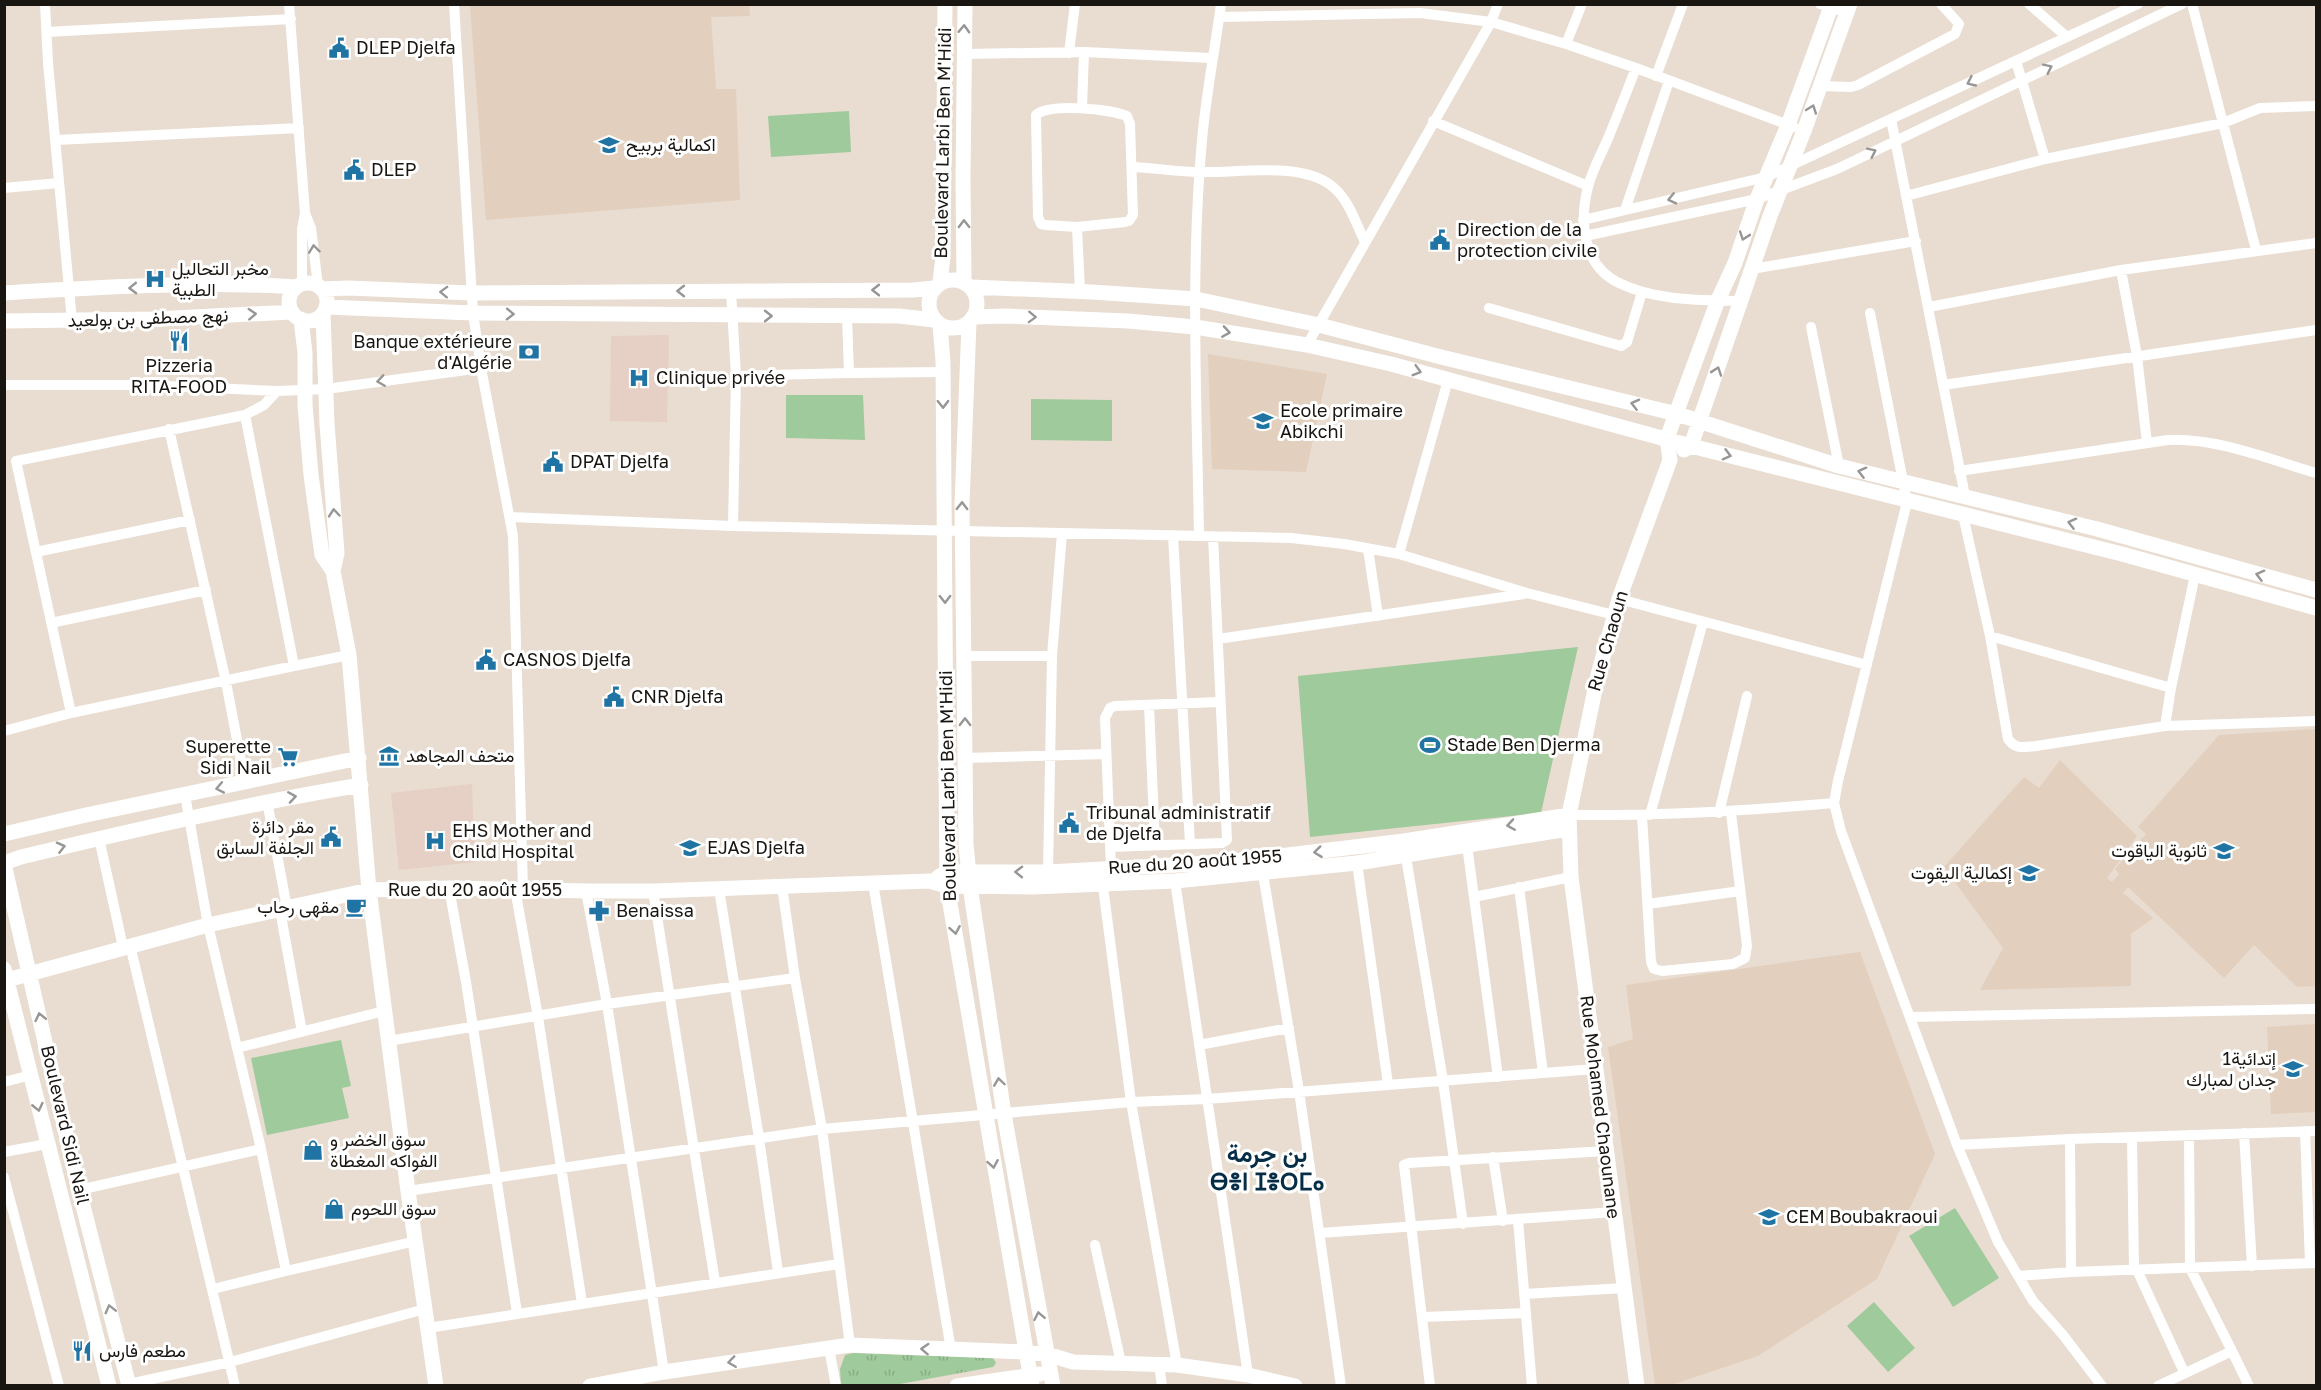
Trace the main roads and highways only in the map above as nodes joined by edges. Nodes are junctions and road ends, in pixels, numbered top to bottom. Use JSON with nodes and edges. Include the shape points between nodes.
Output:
{"nodes":[{"id":1,"x":945,"y":4,"type":"edge"},
{"id":2,"x":965,"y":4,"type":"edge"},
{"id":3,"x":1828,"y":6,"type":"edge"},
{"id":4,"x":1849,"y":9,"type":"edge"},
{"id":5,"x":937,"y":285,"type":"junction"},
{"id":6,"x":968,"y":285,"type":"junction"},
{"id":7,"x":299,"y":286,"type":"junction"},
{"id":8,"x":320,"y":288,"type":"junction"},
{"id":9,"x":4,"y":293,"type":"edge"},
{"id":10,"x":325,"y":310,"type":"junction"},
{"id":11,"x":297,"y":316,"type":"junction"},
{"id":12,"x":971,"y":320,"type":"junction"},
{"id":13,"x":4,"y":321,"type":"edge"},
{"id":14,"x":937,"y":322,"type":"junction"},
{"id":15,"x":1677,"y":414,"type":"junction"},
{"id":16,"x":1699,"y":422,"type":"junction"},
{"id":17,"x":1667,"y":438,"type":"junction"},
{"id":18,"x":1690,"y":446,"type":"junction"},
{"id":19,"x":1670,"y":460,"type":"junction"},
{"id":20,"x":333,"y":571,"type":"junction"},
{"id":21,"x":2316,"y":590,"type":"edge"},
{"id":22,"x":2316,"y":608,"type":"edge"},
{"id":23,"x":359,"y":758,"type":"junction"},
{"id":24,"x":362,"y":785,"type":"junction"},
{"id":25,"x":1568,"y":822,"type":"junction"},
{"id":26,"x":4,"y":834,"type":"edge"},
{"id":27,"x":1405,"y":848,"type":"junction"},
{"id":28,"x":4,"y":864,"type":"edge"},
{"id":29,"x":1262,"y":866,"type":"junction"},
{"id":30,"x":1105,"y":874,"type":"junction"},
{"id":31,"x":947,"y":879,"type":"junction"},
{"id":32,"x":969,"y":879,"type":"junction"},
{"id":33,"x":369,"y":890,"type":"junction"},
{"id":34,"x":30,"y":973,"type":"junction"},
{"id":35,"x":6,"y":974,"type":"edge"},
{"id":36,"x":1025,"y":1352,"type":"junction"},
{"id":37,"x":1047,"y":1354,"type":"junction"},
{"id":38,"x":1073,"y":1362,"type":"junction"},
{"id":39,"x":1052,"y":1379,"type":"edge"},
{"id":40,"x":1253,"y":1379,"type":"edge"},
{"id":41,"x":1031,"y":1380,"type":"edge"},
{"id":42,"x":129,"y":1385,"type":"edge"},
{"id":43,"x":958,"y":1385,"type":"edge"},
{"id":44,"x":109,"y":1386,"type":"edge"},
{"id":45,"x":436,"y":1386,"type":"edge"},
{"id":46,"x":590,"y":1386,"type":"edge"},
{"id":47,"x":1296,"y":1386,"type":"edge"},
{"id":48,"x":1637,"y":1386,"type":"edge"}],
"edges":[{"from":1,"to":5,"type":"main road","name":"Boulevard Larbi Ben M'Hidi","via":[[943,257]]},
{"from":6,"to":2,"type":"main road","one_way":true},
{"from":3,"to":15,"type":"main road","one_way":true,"via":[[1788,125]]},
{"from":16,"to":4,"type":"main road","one_way":true},
{"from":5,"to":6,"type":"main road","via":[[948,280]]},
{"from":5,"to":8,"type":"main road","one_way":true,"via":[[913,290],[471,293]]},
{"from":5,"to":14,"type":"main road","via":[[928,300],[930,314]]},
{"from":6,"to":12,"type":"main road","via":[[977,302]]},
{"from":15,"to":6,"type":"main road","one_way":true,"via":[[1319,325],[1196,299]]},
{"from":7,"to":8,"type":"main road","via":[[308,283]]},
{"from":7,"to":9,"type":"main road","one_way":true},
{"from":7,"to":11,"type":"main road","via":[[292,291],[289,302]]},
{"from":8,"to":10,"type":"main road","via":[[326,295]]},
{"from":10,"to":11,"type":"main road","via":[[314,320]]},
{"from":10,"to":14,"type":"main road","one_way":true,"via":[[899,316]]},
{"from":20,"to":10,"type":"main road","one_way":true,"via":[[338,553],[326,389]]},
{"from":13,"to":11,"type":"main road","name":"نهج مصطفى بن بولعيد","one_way":true},
{"from":11,"to":20,"type":"main road","via":[[305,353],[311,475],[322,555]]},
{"from":12,"to":14,"type":"main road","via":[[954,328]]},
{"from":12,"to":17,"type":"main road","one_way":true,"via":[[1005,316],[1128,321],[1307,345]]},
{"from":32,"to":12,"type":"main road","one_way":true,"via":[[962,531]]},
{"from":14,"to":31,"type":"main road","name":"Boulevard Larbi Ben M'Hidi","one_way":true,"via":[[943,372]]},
{"from":15,"to":16,"type":"main road"},
{"from":15,"to":17,"type":"main road"},
{"from":16,"to":18,"type":"main road"},
{"from":21,"to":16,"type":"main road","one_way":true,"via":[[1839,466]]},
{"from":17,"to":18,"type":"main road"},
{"from":17,"to":19,"type":"main road","name":"Rue Chaoun"},
{"from":18,"to":19,"type":"main road"},
{"from":18,"to":22,"type":"main road","one_way":true},
{"from":19,"to":25,"type":"main road","name":"Rue Chaoun","via":[[1614,615],[1592,697]]},
{"from":20,"to":23,"type":"main road","via":[[349,655]]},
{"from":23,"to":24,"type":"main road"},
{"from":23,"to":26,"type":"main road","one_way":true},
{"from":28,"to":24,"type":"main road","one_way":true,"via":[[99,838],[267,801]]},
{"from":24,"to":33,"type":"main road"},
{"from":25,"to":27,"type":"main road","name":"Rue du 20 août 1955","one_way":true},
{"from":25,"to":27,"type":"main road","name":"Rue du 20 août 1955","via":[[1467,845]]},
{"from":25,"to":48,"type":"main road","name":"Rue Mohamed Chaounane","via":[[1594,1069]]},
{"from":27,"to":29,"type":"main road","name":"Rue du 20 août 1955","one_way":true},
{"from":27,"to":29,"type":"main road","name":"Rue du 20 août 1955","via":[[1357,863]]},
{"from":28,"to":34,"type":"main road","name":"Boulevard Sidi Nail"},
{"from":29,"to":30,"type":"main road","name":"Rue du 20 août 1955"},
{"from":29,"to":30,"type":"main road","name":"Rue du 20 août 1955","via":[[1175,881]]},
{"from":30,"to":32,"type":"main road","name":"Rue du 20 août 1955"},
{"from":30,"to":32,"type":"main road","name":"Rue du 20 août 1955","one_way":true,"via":[[1048,872]]},
{"from":31,"to":32,"type":"main road","name":"Rue du 20 août 1955"},
{"from":31,"to":33,"type":"main road","name":"Rue du 20 août 1955","via":[[653,891]]},
{"from":31,"to":36,"type":"main road","name":"Boulevard Larbi Ben M'Hidi","one_way":true},
{"from":37,"to":32,"type":"main road","one_way":true,"via":[[1004,1114]]},
{"from":33,"to":34,"type":"main road","name":"Rue du 20 août 1955","via":[[208,925]]},
{"from":33,"to":45,"type":"main road"},
{"from":34,"to":35,"type":"main road","name":"Rue du 20 août 1955"},
{"from":42,"to":34,"type":"main road","name":"Boulevard Sidi Nail","one_way":true,"via":[[79,1190]]},
{"from":35,"to":44,"type":"main road","name":"Boulevard Sidi Nail","one_way":true},
{"from":36,"to":37,"type":"main road"},
{"from":36,"to":41,"type":"main road","name":"Boulevard Larbi Ben M'Hidi"},
{"from":36,"to":46,"type":"main road","one_way":true,"via":[[850,1345]]},
{"from":37,"to":38,"type":"main road"},
{"from":37,"to":39,"type":"main road"},
{"from":38,"to":39,"type":"main road"},
{"from":38,"to":40,"type":"main road","via":[[1177,1365]]},
{"from":39,"to":41,"type":"main road"},
{"from":40,"to":47,"type":"main road"},
{"from":41,"to":43,"type":"main road"}]}
